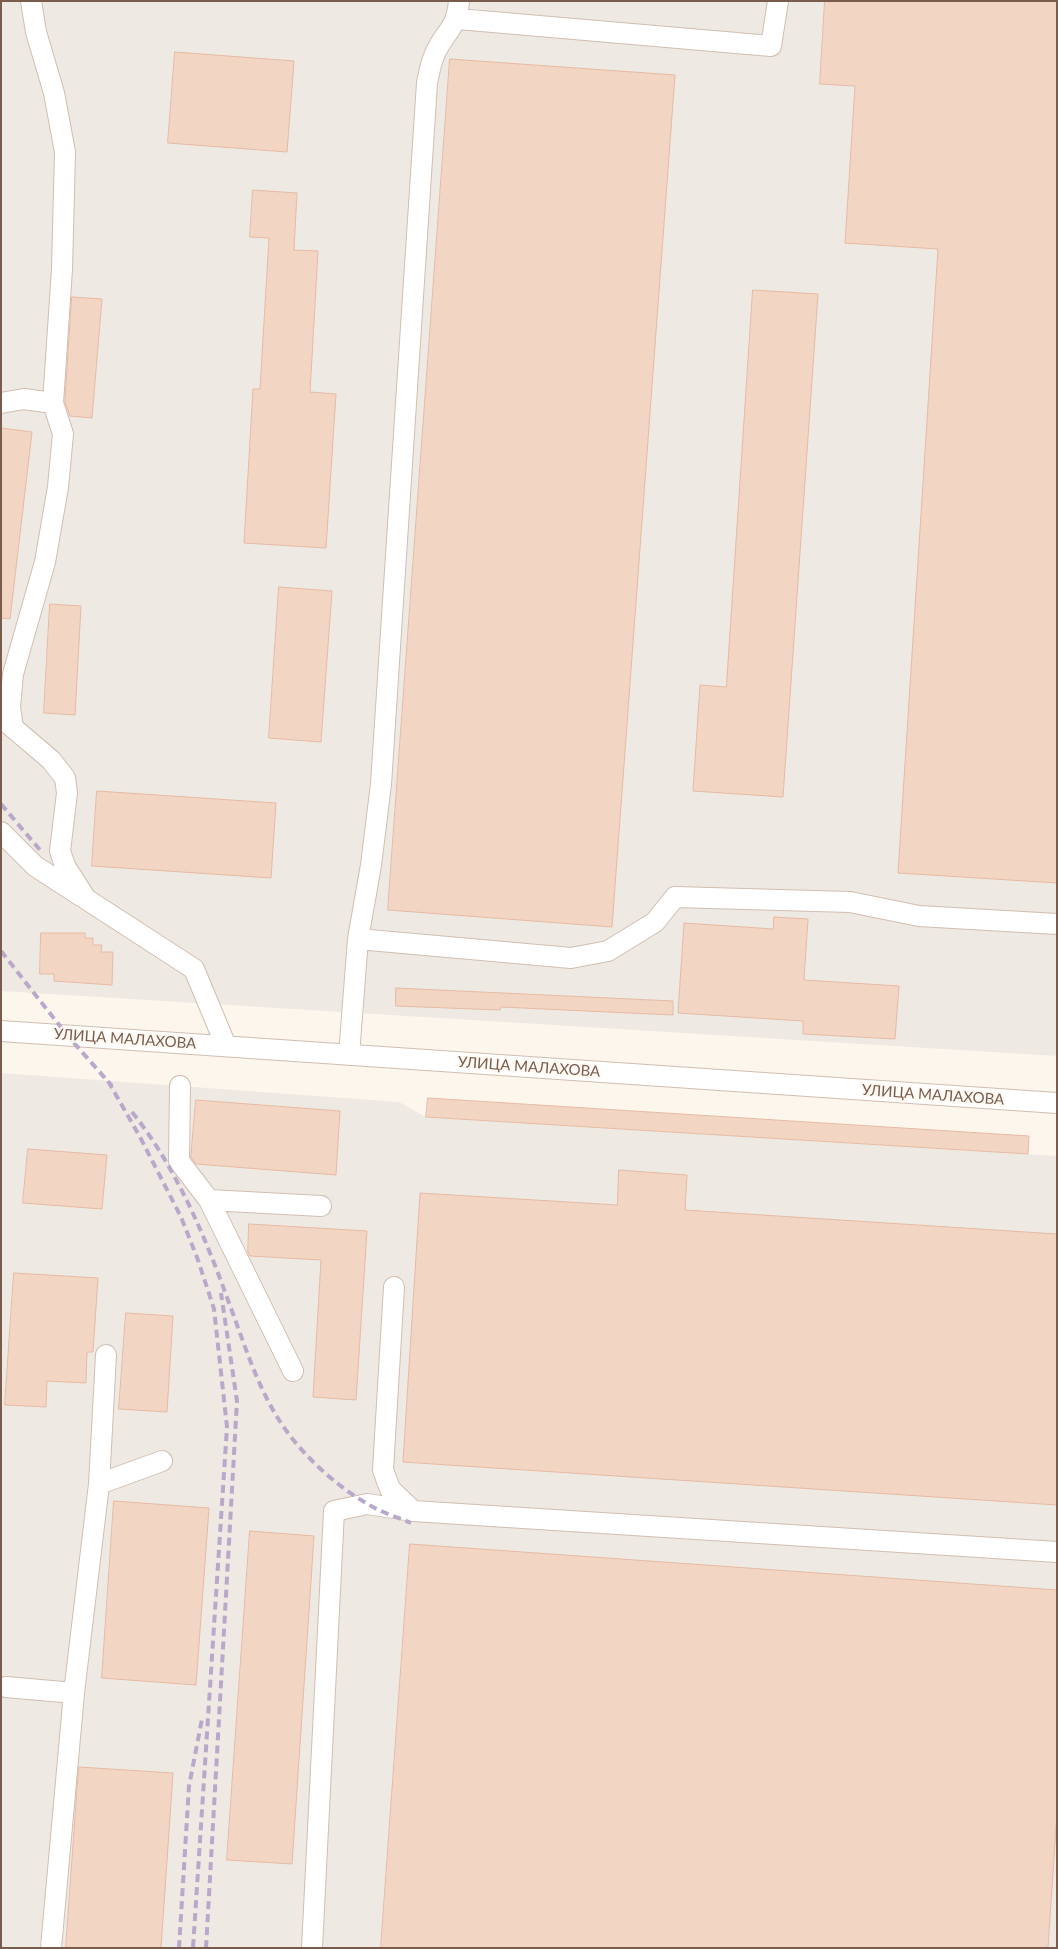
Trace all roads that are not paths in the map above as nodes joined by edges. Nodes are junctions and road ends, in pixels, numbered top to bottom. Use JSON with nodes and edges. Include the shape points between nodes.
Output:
{"nodes":[{"id":1,"x":31,"y":1,"type":"edge"},
{"id":2,"x":778,"y":1,"type":"edge"},
{"id":3,"x":458,"y":10,"type":"edge"},
{"id":4,"x":1,"y":403,"type":"edge"},
{"id":5,"x":53,"y":404,"type":"junction"},
{"id":6,"x":7,"y":723,"type":"edge"},
{"id":7,"x":1,"y":832,"type":"edge"},
{"id":8,"x":86,"y":899,"type":"junction"},
{"id":9,"x":1057,"y":924,"type":"edge"},
{"id":10,"x":358,"y":939,"type":"junction"},
{"id":11,"x":1,"y":1031,"type":"edge"},
{"id":12,"x":226,"y":1046,"type":"junction"},
{"id":13,"x":349,"y":1055,"type":"junction"},
{"id":14,"x":180,"y":1086,"type":"dead end"},
{"id":15,"x":1057,"y":1103,"type":"edge"},
{"id":16,"x":209,"y":1200,"type":"junction"},
{"id":17,"x":321,"y":1206,"type":"dead end"},
{"id":18,"x":394,"y":1287,"type":"dead end"},
{"id":19,"x":106,"y":1355,"type":"dead end"},
{"id":20,"x":293,"y":1371,"type":"dead end"},
{"id":21,"x":162,"y":1461,"type":"dead end"},
{"id":22,"x":99,"y":1484,"type":"junction"},
{"id":23,"x":413,"y":1511,"type":"junction"},
{"id":24,"x":1057,"y":1552,"type":"edge"},
{"id":25,"x":6,"y":1687,"type":"dead end"},
{"id":26,"x":74,"y":1693,"type":"junction"},
{"id":27,"x":50,"y":1948,"type":"edge"},
{"id":28,"x":312,"y":1948,"type":"edge"}],
"edges":[{"from":1,"to":5,"type":"street","via":[[65,152],[62,269]]},
{"from":2,"to":3,"type":"street","via":[[771,46]]},
{"from":3,"to":10,"type":"street","via":[[431,63],[427,83],[381,784]]},
{"from":4,"to":5,"type":"street","via":[[24,399]]},
{"from":5,"to":6,"type":"street","via":[[62,434],[58,487],[45,562],[13,674]]},
{"from":6,"to":8,"type":"street","via":[[50,760],[65,778],[67,793],[60,851],[65,866]]},
{"from":7,"to":8,"type":"street","via":[[34,866]]},
{"from":8,"to":12,"type":"street","via":[[194,969]]},
{"from":9,"to":10,"type":"street","via":[[919,916],[850,902],[675,897],[655,922],[608,951],[571,958]]},
{"from":10,"to":13,"type":"street"},
{"from":11,"to":12,"type":"street","name":"УЛИЦА МАЛАХОВА"},
{"from":12,"to":13,"type":"street","name":"УЛИЦА МАЛАХОВА"},
{"from":13,"to":15,"type":"street","name":"УЛИЦА МАЛАХОВА"},
{"from":14,"to":16,"type":"street","via":[[179,1161]]},
{"from":16,"to":17,"type":"street"},
{"from":16,"to":20,"type":"street"},
{"from":18,"to":23,"type":"street","via":[[383,1470],[390,1489]]},
{"from":19,"to":22,"type":"street"},
{"from":21,"to":22,"type":"street"},
{"from":22,"to":26,"type":"street"},
{"from":23,"to":24,"type":"street"},
{"from":23,"to":28,"type":"street","via":[[367,1504],[334,1511]]},
{"from":25,"to":26,"type":"street"},
{"from":26,"to":27,"type":"street"}]}
